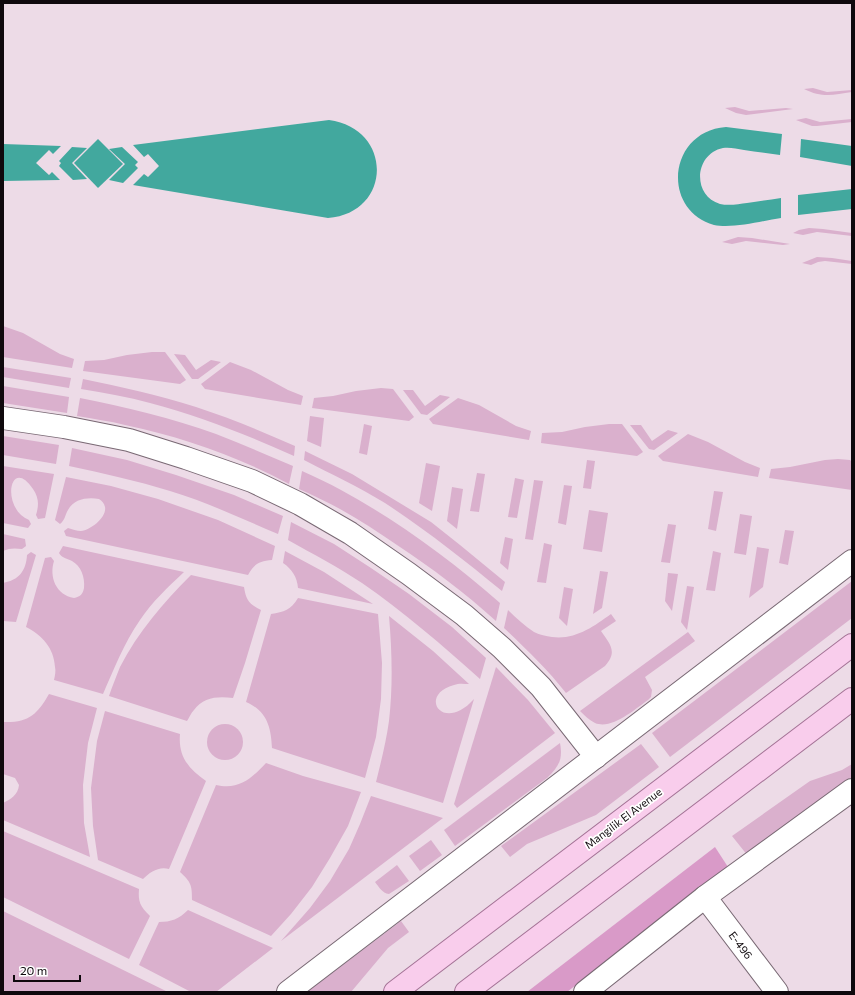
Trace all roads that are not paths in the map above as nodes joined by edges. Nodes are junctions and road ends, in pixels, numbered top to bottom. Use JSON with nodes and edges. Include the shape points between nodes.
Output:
{"nodes":[{"id":1,"x":3,"y":418,"type":"edge"},
{"id":2,"x":852,"y":561,"type":"edge"},
{"id":3,"x":852,"y":645,"type":"edge"},
{"id":4,"x":852,"y":700,"type":"edge"},
{"id":5,"x":596,"y":757,"type":"junction"},
{"id":6,"x":852,"y":790,"type":"edge"},
{"id":7,"x":705,"y":897,"type":"junction"},
{"id":8,"x":288,"y":992,"type":"edge"},
{"id":9,"x":396,"y":992,"type":"edge"},
{"id":10,"x":466,"y":992,"type":"edge"},
{"id":11,"x":585,"y":992,"type":"edge"},
{"id":12,"x":777,"y":992,"type":"edge"}],
"edges":[{"from":1,"to":5,"type":"street","via":[[129,440],[252,481],[306,507],[410,574],[495,641],[541,687]]},
{"from":2,"to":5,"type":"street"},
{"from":3,"to":9,"type":"main road","name":"Mangilik El Avenue"},
{"from":4,"to":10,"type":"main road"},
{"from":5,"to":8,"type":"street"},
{"from":6,"to":7,"type":"street"},
{"from":7,"to":11,"type":"street"},
{"from":7,"to":12,"type":"street","name":"E-496"}]}
